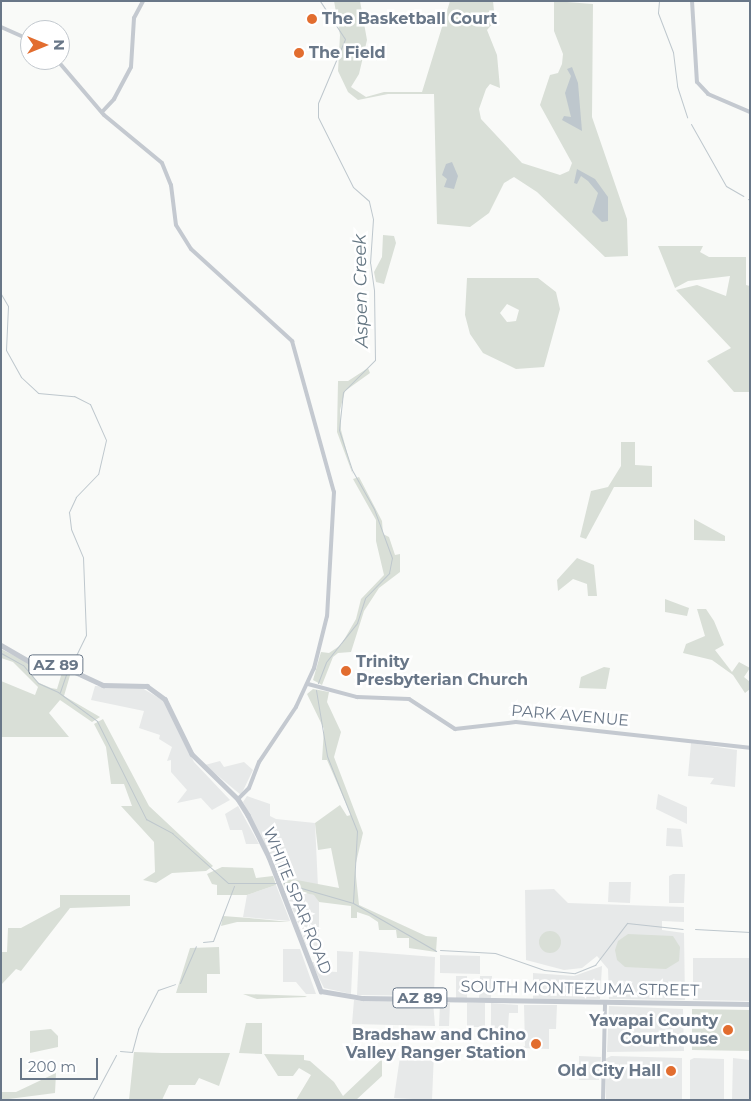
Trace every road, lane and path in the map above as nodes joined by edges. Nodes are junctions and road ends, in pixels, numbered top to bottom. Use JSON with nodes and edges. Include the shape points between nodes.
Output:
{"nodes":[{"id":1,"x":143,"y":1,"type":"edge"},
{"id":2,"x":692,"y":1,"type":"edge"},
{"id":3,"x":1,"y":27,"type":"edge"},
{"id":4,"x":20,"y":36,"type":"edge"},
{"id":5,"x":65,"y":70,"type":"edge"},
{"id":6,"x":102,"y":112,"type":"junction"},
{"id":7,"x":750,"y":112,"type":"edge"},
{"id":8,"x":1,"y":645,"type":"edge"},
{"id":9,"x":308,"y":684,"type":"junction"},
{"id":10,"x":750,"y":748,"type":"edge"},
{"id":11,"x":238,"y":799,"type":"junction"},
{"id":12,"x":321,"y":991,"type":"joint"},
{"id":13,"x":605,"y":1002,"type":"junction"},
{"id":14,"x":750,"y":1004,"type":"edge"},
{"id":15,"x":602,"y":1100,"type":"edge"}],
"edges":[{"from":1,"to":6,"type":"street","via":[[134,18],[131,67],[114,99]]},
{"from":2,"to":7,"type":"street","via":[[692,53],[697,82],[708,94]]},
{"from":3,"to":4,"type":"street"},
{"from":5,"to":6,"type":"street"},
{"from":6,"to":9,"type":"street","via":[[162,163],[171,185],[176,224],[191,249],[280,326],[297,351],[310,416],[335,498],[326,624]]},
{"from":8,"to":11,"type":"main road","name":"WHITE SPAR ROAD","number":"AZ 89","via":[[31,662],[58,664],[92,682],[137,684],[159,693],[175,712],[200,766]]},
{"from":9,"to":10,"type":"street","name":"PARK AVENUE","via":[[357,697],[409,699],[455,728],[516,722]]},
{"from":9,"to":11,"type":"street","via":[[260,762],[249,788]]},
{"from":11,"to":12,"type":"main road","name":"WHITE SPAR ROAD","number":"AZ 89","via":[[269,857]]},
{"from":12,"to":13,"type":"main road","name":"SOUTH MONTEZUMA STREET","number":"AZ 89","via":[[362,998]]},
{"from":13,"to":14,"type":"main road","name":"SOUTH MONTEZUMA STREET","number":"AZ 89"},
{"from":13,"to":15,"type":"street"}]}
